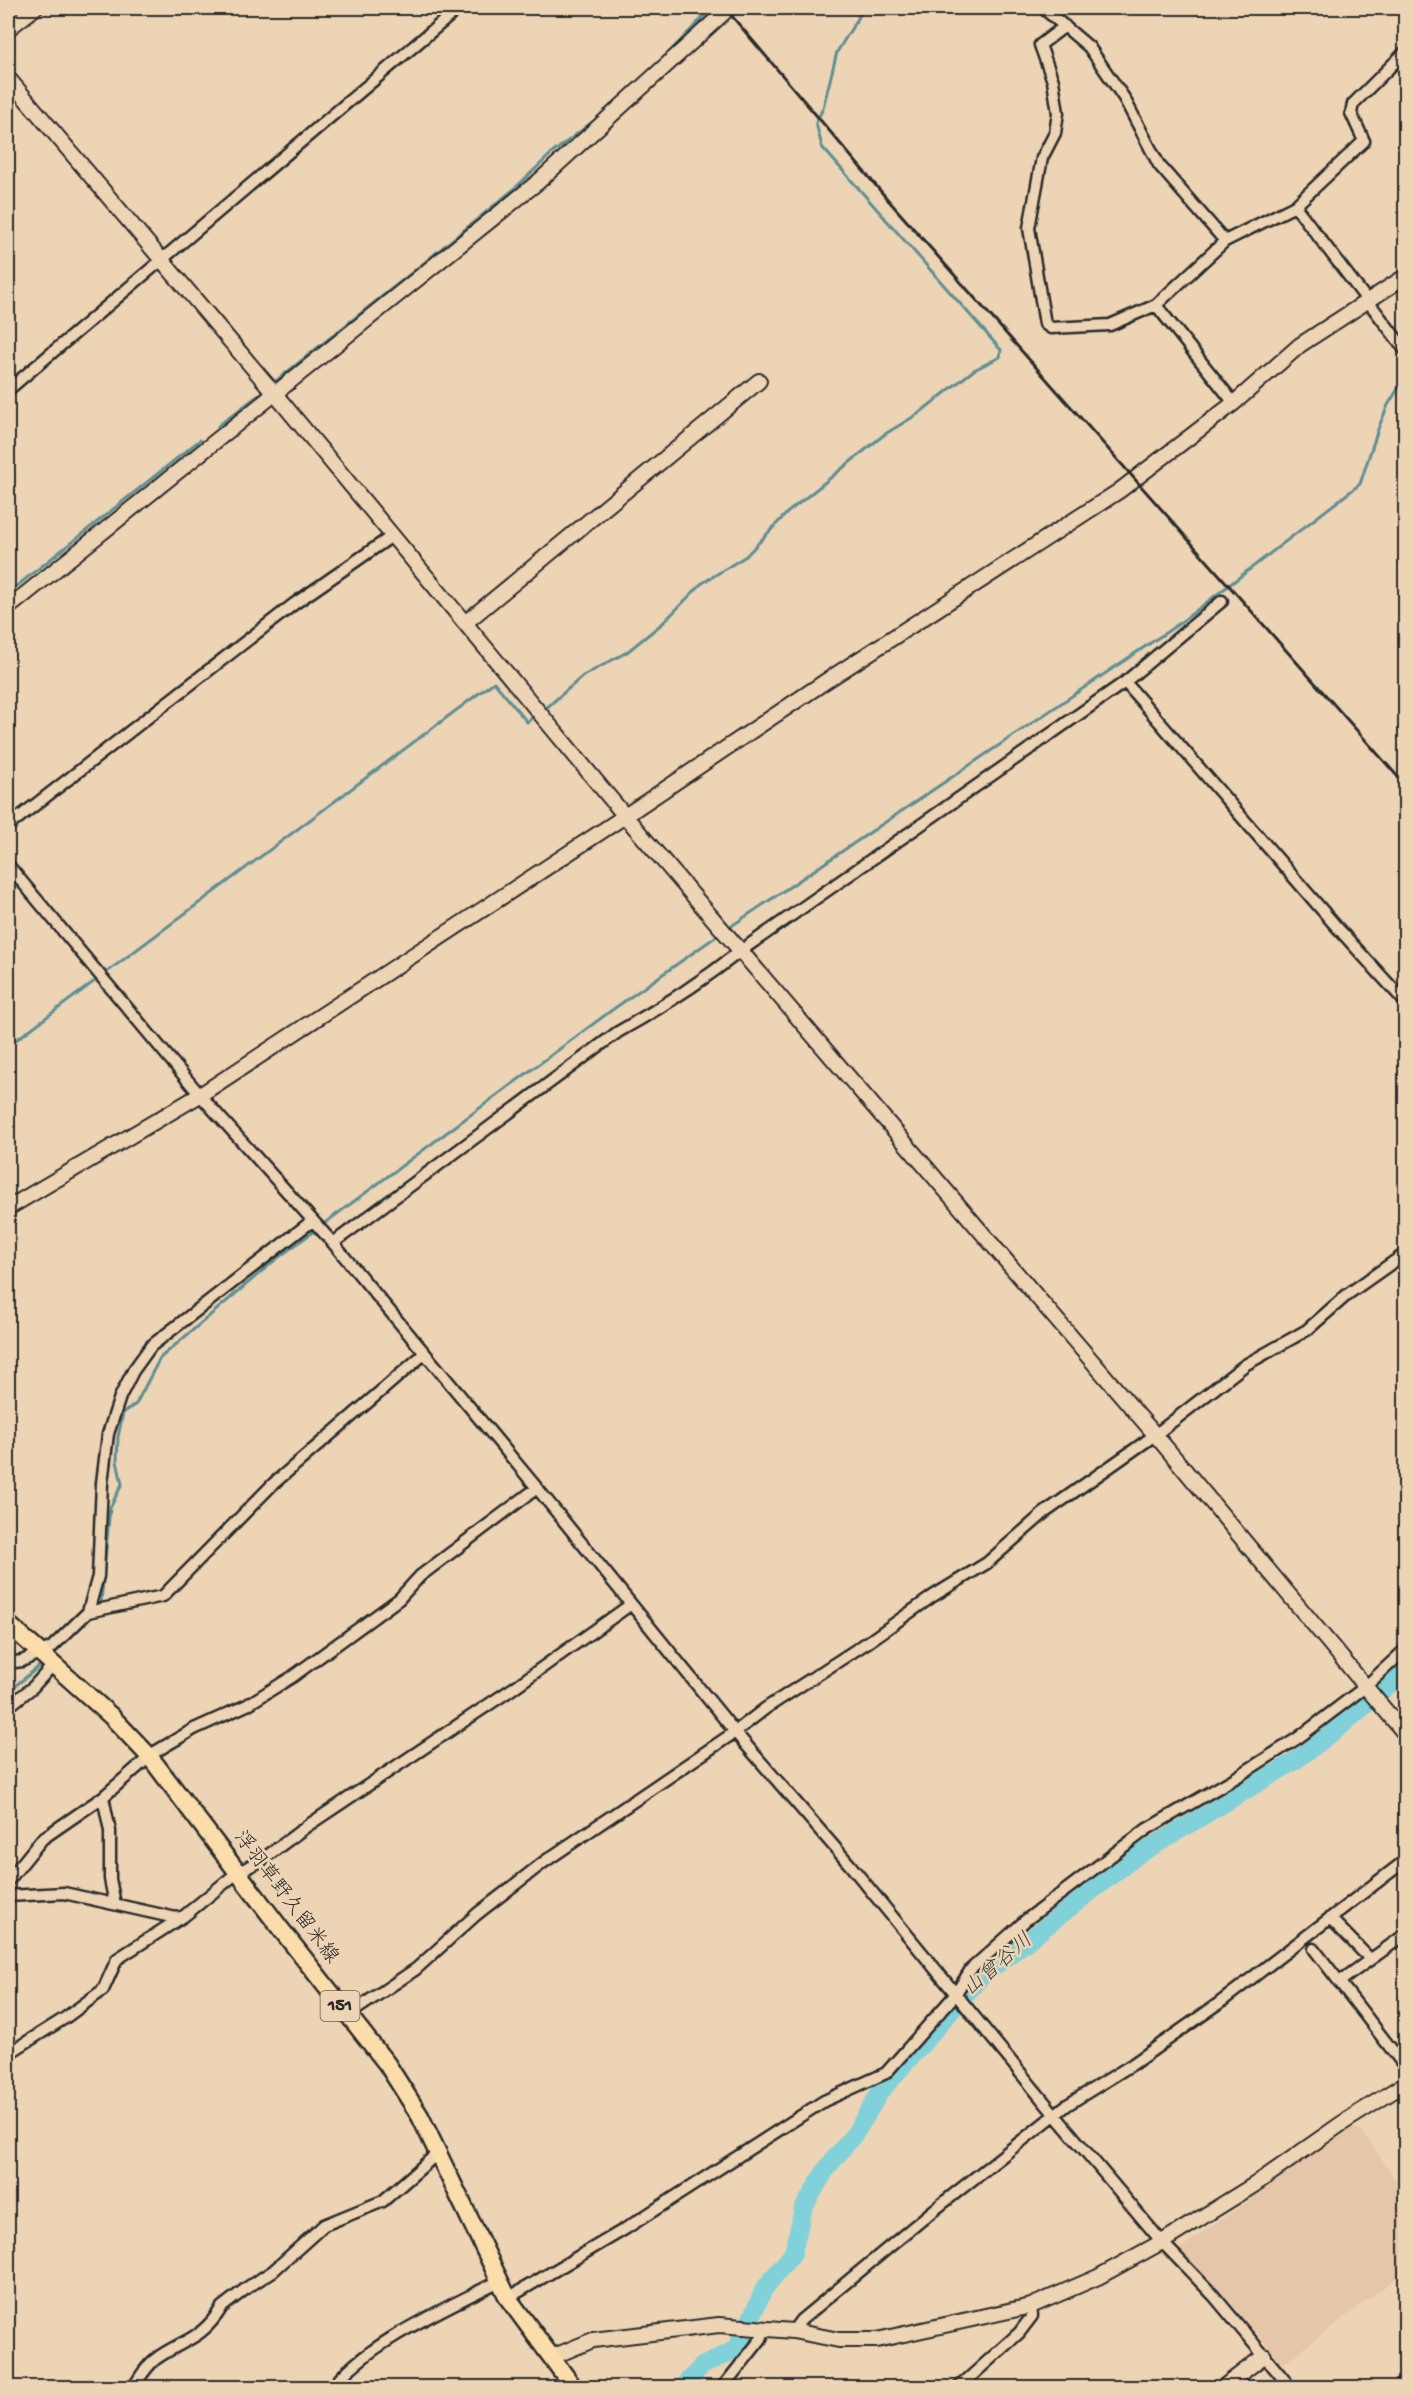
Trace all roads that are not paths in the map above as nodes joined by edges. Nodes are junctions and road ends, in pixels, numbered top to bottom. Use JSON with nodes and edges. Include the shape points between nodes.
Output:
{"nodes":[{"id":1,"x":35,"y":8,"type":"edge"},
{"id":2,"x":459,"y":8,"type":"edge"},
{"id":3,"x":1043,"y":8,"type":"edge"},
{"id":4,"x":720,"y":11,"type":"edge"},
{"id":5,"x":1065,"y":27,"type":"junction"},
{"id":6,"x":8,"y":29,"type":"edge"},
{"id":7,"x":1406,"y":51,"type":"edge"},
{"id":8,"x":8,"y":78,"type":"edge"},
{"id":9,"x":1295,"y":206,"type":"junction"},
{"id":10,"x":1225,"y":241,"type":"junction"},
{"id":11,"x":160,"y":259,"type":"junction"},
{"id":12,"x":1406,"y":276,"type":"edge"},
{"id":13,"x":1368,"y":300,"type":"junction"},
{"id":14,"x":1156,"y":305,"type":"junction"},
{"id":15,"x":1406,"y":351,"type":"edge"},
{"id":16,"x":759,"y":381,"type":"dead end"},
{"id":17,"x":8,"y":390,"type":"edge"},
{"id":18,"x":275,"y":394,"type":"junction"},
{"id":19,"x":1234,"y":403,"type":"junction"},
{"id":20,"x":392,"y":536,"type":"junction"},
{"id":21,"x":1222,"y":601,"type":"dead end"},
{"id":22,"x":8,"y":608,"type":"edge"},
{"id":23,"x":465,"y":623,"type":"junction"},
{"id":24,"x":1125,"y":682,"type":"junction"},
{"id":25,"x":625,"y":816,"type":"junction"},
{"id":26,"x":8,"y":826,"type":"edge"},
{"id":27,"x":8,"y":864,"type":"edge"},
{"id":28,"x":740,"y":952,"type":"junction"},
{"id":29,"x":1406,"y":1003,"type":"edge"},
{"id":30,"x":200,"y":1095,"type":"junction"},
{"id":31,"x":8,"y":1208,"type":"edge"},
{"id":32,"x":312,"y":1221,"type":"junction"},
{"id":33,"x":333,"y":1244,"type":"junction"},
{"id":34,"x":1406,"y":1253,"type":"edge"},
{"id":35,"x":424,"y":1354,"type":"junction"},
{"id":36,"x":1155,"y":1435,"type":"junction"},
{"id":37,"x":537,"y":1488,"type":"junction"},
{"id":38,"x":630,"y":1605,"type":"junction"},
{"id":39,"x":88,"y":1611,"type":"junction"},
{"id":40,"x":8,"y":1624,"type":"edge"},
{"id":41,"x":1406,"y":1649,"type":"edge"},
{"id":42,"x":49,"y":1660,"type":"junction"},
{"id":43,"x":8,"y":1663,"type":"edge"},
{"id":44,"x":1372,"y":1695,"type":"junction"},
{"id":45,"x":8,"y":1707,"type":"edge"},
{"id":46,"x":735,"y":1732,"type":"junction"},
{"id":47,"x":1406,"y":1735,"type":"edge"},
{"id":48,"x":150,"y":1756,"type":"junction"},
{"id":49,"x":103,"y":1797,"type":"junction"},
{"id":50,"x":1406,"y":1860,"type":"edge"},
{"id":51,"x":238,"y":1872,"type":"junction"},
{"id":52,"x":8,"y":1881,"type":"edge"},
{"id":53,"x":8,"y":1896,"type":"edge"},
{"id":54,"x":114,"y":1904,"type":"junction"},
{"id":55,"x":184,"y":1916,"type":"junction"},
{"id":56,"x":1330,"y":1917,"type":"junction"},
{"id":57,"x":1406,"y":1934,"type":"edge"},
{"id":58,"x":1314,"y":1949,"type":"dead end"},
{"id":59,"x":1370,"y":1959,"type":"junction"},
{"id":60,"x":1339,"y":1982,"type":"junction"},
{"id":61,"x":958,"y":1999,"type":"junction"},
{"id":62,"x":348,"y":2015,"type":"junction"},
{"id":63,"x":8,"y":2051,"type":"edge"},
{"id":64,"x":1406,"y":2068,"type":"edge"},
{"id":65,"x":1406,"y":2083,"type":"edge"},
{"id":66,"x":1055,"y":2115,"type":"junction"},
{"id":67,"x":438,"y":2152,"type":"junction"},
{"id":68,"x":1162,"y":2242,"type":"junction"},
{"id":69,"x":500,"y":2282,"type":"junction"},
{"id":70,"x":508,"y":2298,"type":"junction"},
{"id":71,"x":1031,"y":2306,"type":"junction"},
{"id":72,"x":753,"y":2327,"type":"junction"},
{"id":73,"x":793,"y":2331,"type":"junction"},
{"id":74,"x":1264,"y":2356,"type":"junction"},
{"id":75,"x":552,"y":2357,"type":"junction"},
{"id":76,"x":133,"y":2388,"type":"edge"},
{"id":77,"x":332,"y":2388,"type":"edge"},
{"id":78,"x":574,"y":2388,"type":"edge"},
{"id":79,"x":722,"y":2388,"type":"edge"},
{"id":80,"x":958,"y":2388,"type":"edge"},
{"id":81,"x":1222,"y":2388,"type":"edge"},
{"id":82,"x":1291,"y":2388,"type":"edge"}],
"edges":[{"from":1,"to":6,"type":"street"},
{"from":2,"to":11,"type":"street"},
{"from":3,"to":5,"type":"street"},
{"from":4,"to":18,"type":"street","via":[[538,182]]},
{"from":5,"to":10,"type":"street","via":[[1089,47],[1124,98],[1159,165]]},
{"from":5,"to":14,"type":"street","via":[[1040,45],[1053,81],[1058,113],[1055,133],[1042,158],[1029,228],[1045,324],[1051,328],[1110,325]]},
{"from":7,"to":9,"type":"street","via":[[1353,104],[1351,113],[1364,141]]},
{"from":8,"to":11,"type":"street"},
{"from":9,"to":10,"type":"street"},
{"from":9,"to":13,"type":"street"},
{"from":10,"to":14,"type":"street"},
{"from":11,"to":17,"type":"street"},
{"from":11,"to":18,"type":"street"},
{"from":12,"to":13,"type":"street"},
{"from":13,"to":15,"type":"street"},
{"from":13,"to":19,"type":"street","via":[[1300,345]]},
{"from":14,"to":19,"type":"street"},
{"from":16,"to":23,"type":"street"},
{"from":18,"to":20,"type":"street"},
{"from":18,"to":22,"type":"street"},
{"from":19,"to":25,"type":"street","via":[[1119,491]]},
{"from":20,"to":23,"type":"street"},
{"from":20,"to":26,"type":"street","via":[[294,604]]},
{"from":21,"to":24,"type":"street"},
{"from":23,"to":25,"type":"street"},
{"from":24,"to":28,"type":"street"},
{"from":24,"to":29,"type":"street"},
{"from":25,"to":28,"type":"street"},
{"from":25,"to":30,"type":"street"},
{"from":27,"to":30,"type":"street"},
{"from":28,"to":33,"type":"street","via":[[662,1008],[618,1032]]},
{"from":28,"to":36,"type":"street"},
{"from":30,"to":31,"type":"street"},
{"from":30,"to":32,"type":"street"},
{"from":32,"to":33,"type":"street"},
{"from":32,"to":39,"type":"street","via":[[151,1346],[132,1371],[108,1434],[98,1576]]},
{"from":33,"to":35,"type":"street"},
{"from":34,"to":36,"type":"street","via":[[1348,1294],[1307,1330],[1245,1365]]},
{"from":35,"to":37,"type":"street"},
{"from":35,"to":39,"type":"street","via":[[273,1484],[163,1596]]},
{"from":36,"to":44,"type":"street"},
{"from":36,"to":46,"type":"street","via":[[1044,1513],[987,1563]]},
{"from":37,"to":38,"type":"street"},
{"from":37,"to":48,"type":"street","via":[[420,1575],[399,1599],[292,1677]]},
{"from":38,"to":46,"type":"street"},
{"from":38,"to":51,"type":"street","via":[[259,1862]]},
{"from":39,"to":42,"type":"street","via":[[52,1647]]},
{"from":40,"to":42,"type":"main road","name":"浮羽草野久留米線","number":"151"},
{"from":41,"to":44,"type":"street"},
{"from":42,"to":43,"type":"street"},
{"from":42,"to":45,"type":"street","via":[[33,1687]]},
{"from":42,"to":48,"type":"main road","name":"浮羽草野久留米線","number":"151"},
{"from":44,"to":47,"type":"street"},
{"from":44,"to":61,"type":"street","via":[[1147,1829],[982,1957],[971,1969]]},
{"from":46,"to":61,"type":"street","via":[[850,1865]]},
{"from":46,"to":62,"type":"street","via":[[544,1862],[477,1914],[416,1970]]},
{"from":48,"to":49,"type":"street"},
{"from":48,"to":51,"type":"main road","name":"浮羽草野久留米線","number":"151"},
{"from":49,"to":52,"type":"street","via":[[42,1839]]},
{"from":49,"to":54,"type":"street","via":[[110,1831]]},
{"from":50,"to":56,"type":"street"},
{"from":51,"to":55,"type":"street"},
{"from":51,"to":62,"type":"main road","name":"浮羽草野久留米線","number":"151"},
{"from":53,"to":54,"type":"street","via":[[64,1893]]},
{"from":54,"to":55,"type":"street","via":[[176,1918]]},
{"from":55,"to":63,"type":"street","via":[[117,1959],[103,1990],[65,2018]]},
{"from":56,"to":59,"type":"street"},
{"from":56,"to":66,"type":"street","via":[[1190,2024]]},
{"from":57,"to":59,"type":"street"},
{"from":58,"to":60,"type":"street"},
{"from":59,"to":60,"type":"street"},
{"from":60,"to":64,"type":"street"},
{"from":61,"to":66,"type":"street"},
{"from":61,"to":70,"type":"street","via":[[881,2076],[824,2101],[625,2229]]},
{"from":62,"to":67,"type":"main road","name":"浮羽草野久留米線","number":"151","via":[[405,2090]]},
{"from":65,"to":68,"type":"street"},
{"from":66,"to":68,"type":"street"},
{"from":66,"to":73,"type":"street","via":[[801,2319]]},
{"from":67,"to":69,"type":"main road","name":"浮羽草野久留米線","number":"151"},
{"from":67,"to":76,"type":"street","via":[[383,2201],[316,2231],[294,2254],[222,2307],[194,2339],[156,2359]]},
{"from":68,"to":71,"type":"street","via":[[1098,2277]]},
{"from":68,"to":74,"type":"street","via":[[1214,2295]]},
{"from":69,"to":70,"type":"main road","name":"浮羽草野久留米線","number":"151"},
{"from":69,"to":77,"type":"street","via":[[390,2340],[341,2376]]},
{"from":70,"to":75,"type":"main road","name":"浮羽草野久留米線","number":"151"},
{"from":71,"to":73,"type":"street","via":[[877,2340],[839,2340]]},
{"from":71,"to":80,"type":"street","via":[[1032,2316],[1019,2332]]},
{"from":72,"to":73,"type":"street"},
{"from":72,"to":75,"type":"street","via":[[697,2327],[593,2340]]},
{"from":72,"to":79,"type":"street","via":[[761,2339]]},
{"from":74,"to":81,"type":"street"},
{"from":74,"to":82,"type":"street"},
{"from":75,"to":78,"type":"main road","name":"浮羽草野久留米線","number":"151"}]}
